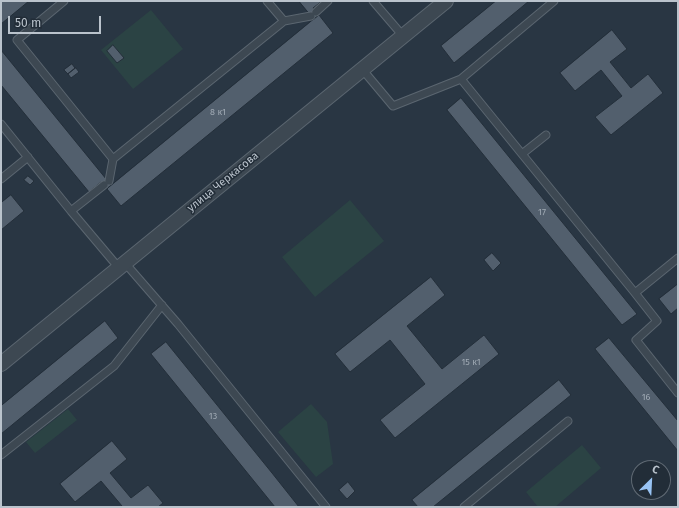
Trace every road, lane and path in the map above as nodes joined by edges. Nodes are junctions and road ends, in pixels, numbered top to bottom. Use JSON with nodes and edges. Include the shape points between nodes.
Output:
{"nodes":[{"id":1,"x":64,"y":1,"type":"edge"},
{"id":2,"x":268,"y":1,"type":"edge"},
{"id":3,"x":328,"y":1,"type":"edge"},
{"id":4,"x":373,"y":1,"type":"edge"},
{"id":5,"x":446,"y":1,"type":"edge"},
{"id":6,"x":554,"y":1,"type":"edge"},
{"id":7,"x":284,"y":21,"type":"junction"},
{"id":8,"x":403,"y":36,"type":"junction"},
{"id":9,"x":362,"y":69,"type":"junction"},
{"id":10,"x":461,"y":79,"type":"junction"},
{"id":11,"x":1,"y":124,"type":"edge"},
{"id":12,"x":546,"y":135,"type":"dead end"},
{"id":13,"x":522,"y":154,"type":"junction"},
{"id":14,"x":28,"y":157,"type":"junction"},
{"id":15,"x":113,"y":160,"type":"junction"},
{"id":16,"x":1,"y":179,"type":"edge"},
{"id":17,"x":72,"y":211,"type":"junction"},
{"id":18,"x":678,"y":258,"type":"edge"},
{"id":19,"x":122,"y":265,"type":"junction"},
{"id":20,"x":636,"y":293,"type":"junction"},
{"id":21,"x":162,"y":305,"type":"junction"},
{"id":22,"x":1,"y":364,"type":"edge"},
{"id":23,"x":678,"y":393,"type":"edge"},
{"id":24,"x":568,"y":421,"type":"dead end"},
{"id":25,"x":1,"y":455,"type":"edge"},
{"id":26,"x":326,"y":507,"type":"edge"},
{"id":27,"x":464,"y":507,"type":"edge"}],
"edges":[{"from":1,"to":15,"type":"lane","via":[[17,40]]},
{"from":2,"to":7,"type":"lane"},
{"from":3,"to":7,"type":"lane","via":[[314,14]]},
{"from":4,"to":8,"type":"lane"},
{"from":5,"to":8,"type":"street","name":"улица Черкасова"},
{"from":6,"to":10,"type":"lane"},
{"from":7,"to":15,"type":"lane"},
{"from":8,"to":9,"type":"street","name":"улица Черкасова"},
{"from":9,"to":10,"type":"lane","via":[[393,106]]},
{"from":9,"to":19,"type":"street","name":"улица Черкасова"},
{"from":10,"to":13,"type":"lane"},
{"from":11,"to":14,"type":"lane"},
{"from":12,"to":13,"type":"lane"},
{"from":13,"to":20,"type":"lane"},
{"from":14,"to":16,"type":"lane"},
{"from":14,"to":17,"type":"lane"},
{"from":15,"to":17,"type":"lane","via":[[106,183]]},
{"from":17,"to":19,"type":"lane"},
{"from":18,"to":20,"type":"lane"},
{"from":19,"to":21,"type":"lane"},
{"from":19,"to":22,"type":"street","name":"улица Черкасова"},
{"from":20,"to":23,"type":"lane","via":[[657,321],[636,340]]},
{"from":21,"to":25,"type":"lane","via":[[114,366]]},
{"from":21,"to":26,"type":"lane"},
{"from":24,"to":27,"type":"lane"}]}
